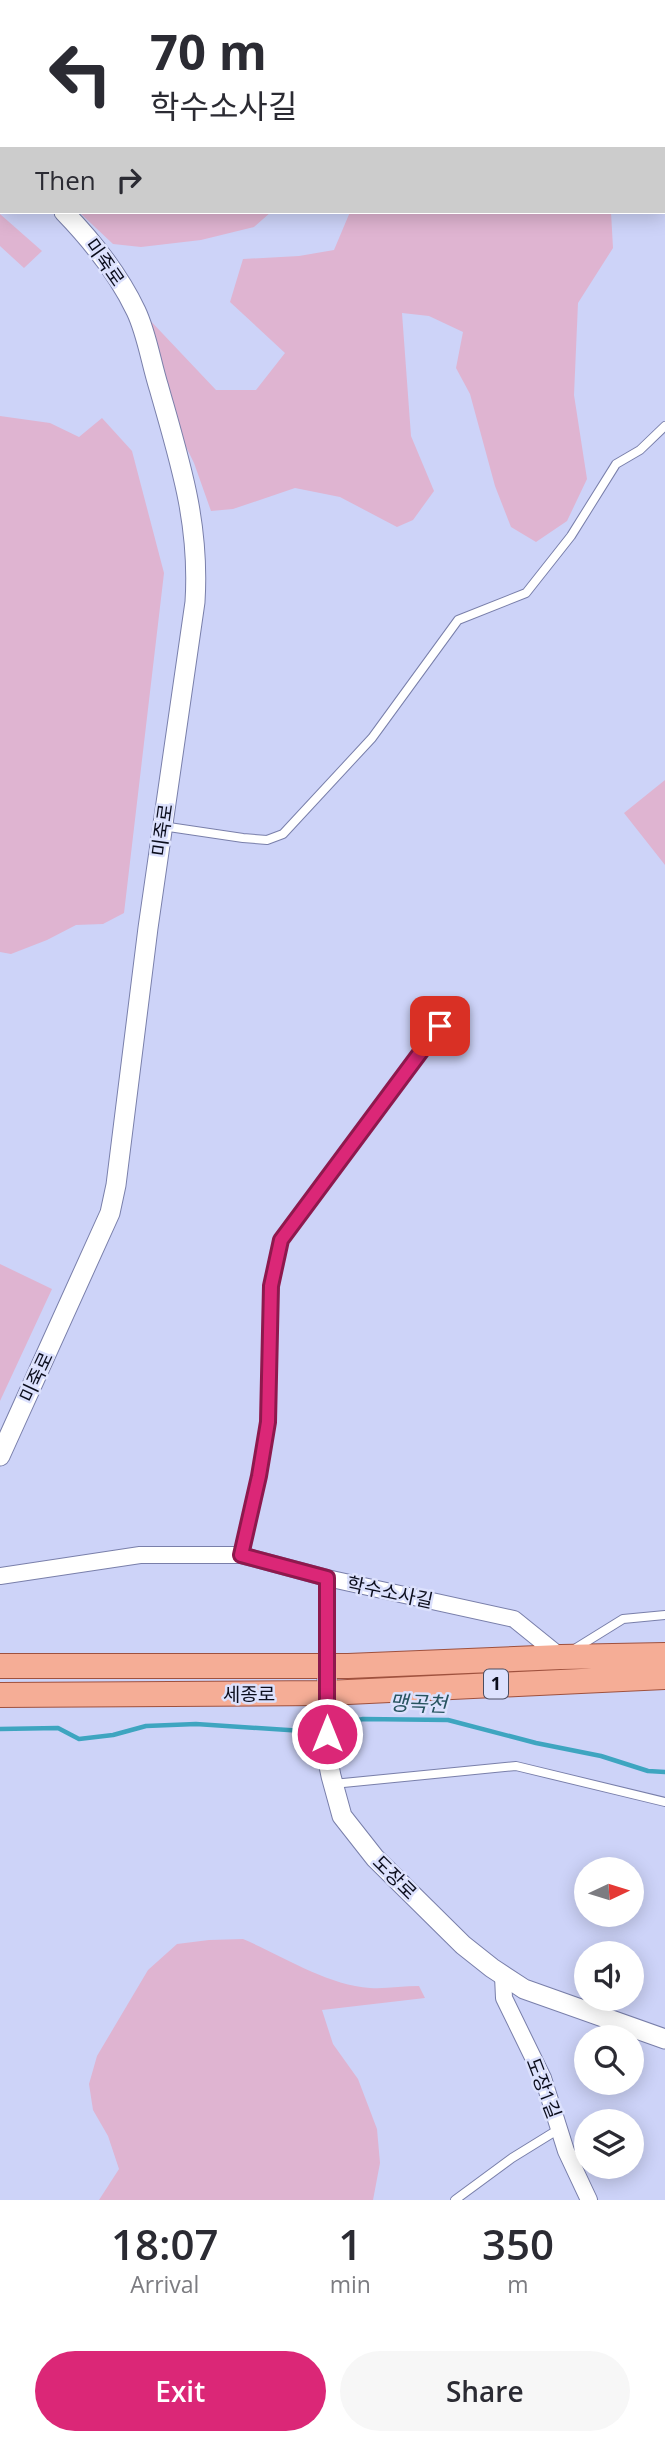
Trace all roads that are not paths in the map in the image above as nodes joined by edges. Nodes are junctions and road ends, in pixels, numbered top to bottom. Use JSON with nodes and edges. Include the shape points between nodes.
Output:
{"nodes":[{"id":1,"x":66,"y":214,"type":"edge"},
{"id":2,"x":665,"y":426,"type":"edge"},
{"id":3,"x":162,"y":826,"type":"junction"},
{"id":4,"x":456,"y":1006,"type":"dead end"},
{"id":5,"x":0,"y":1455,"type":"edge"},
{"id":6,"x":241,"y":1555,"type":"junction"},
{"id":7,"x":0,"y":1576,"type":"edge"},
{"id":8,"x":327,"y":1578,"type":"junction"},
{"id":9,"x":665,"y":1615,"type":"edge"},
{"id":10,"x":665,"y":1655,"type":"edge"},
{"id":11,"x":561,"y":1657,"type":"junction"},
{"id":12,"x":0,"y":1666,"type":"edge"},
{"id":13,"x":327,"y":1666,"type":"junction"},
{"id":14,"x":665,"y":1677,"type":"edge"},
{"id":15,"x":0,"y":1695,"type":"edge"},
{"id":16,"x":327,"y":1703,"type":"junction"},
{"id":17,"x":334,"y":1784,"type":"junction"},
{"id":18,"x":665,"y":1802,"type":"edge"},
{"id":19,"x":503,"y":1976,"type":"junction"},
{"id":20,"x":665,"y":2039,"type":"edge"},
{"id":21,"x":559,"y":2129,"type":"junction"},
{"id":22,"x":455,"y":2200,"type":"edge"},
{"id":23,"x":589,"y":2200,"type":"edge"}],
"edges":[{"from":1,"to":3,"type":"street","name":"미죽로","via":[[110,265],[137,313],[192,510],[195,602]]},
{"from":2,"to":3,"type":"lane","via":[[616,464],[526,593],[458,620],[372,738],[283,834],[267,840]]},
{"from":3,"to":5,"type":"street","name":"미죽로","via":[[110,1213]]},
{"from":4,"to":6,"type":"lane","via":[[281,1240],[271,1286],[268,1422]]},
{"from":6,"to":7,"type":"street","name":"학수소사길","via":[[139,1555]]},
{"from":6,"to":8,"type":"street","name":"학수소사길"},
{"from":8,"to":11,"type":"street","name":"학수소사길","via":[[514,1619]]},
{"from":8,"to":13,"type":"street","name":"도장로"},
{"from":9,"to":11,"type":"lane","via":[[623,1619]]},
{"from":10,"to":11,"type":"main road","name":"세종로","number":"1"},
{"from":11,"to":13,"type":"main road","name":"세종로","number":"1"},
{"from":12,"to":13,"type":"main road","name":"세종로","number":"1"},
{"from":13,"to":16,"type":"street","name":"도장로"},
{"from":14,"to":16,"type":"main road","name":"세종로","number":"1"},
{"from":15,"to":16,"type":"main road","name":"세종로","number":"1"},
{"from":16,"to":17,"type":"street","name":"도장로","via":[[327,1756]]},
{"from":17,"to":18,"type":"lane","via":[[516,1766]]},
{"from":17,"to":19,"type":"street","name":"도장로","via":[[342,1816],[374,1858],[463,1945]]},
{"from":19,"to":20,"type":"street","name":"도장로","via":[[524,1989]]},
{"from":19,"to":21,"type":"street","name":"도장1길","via":[[505,1998],[543,2078]]},
{"from":21,"to":22,"type":"lane"},
{"from":21,"to":23,"type":"street","name":"도장1길"}]}
